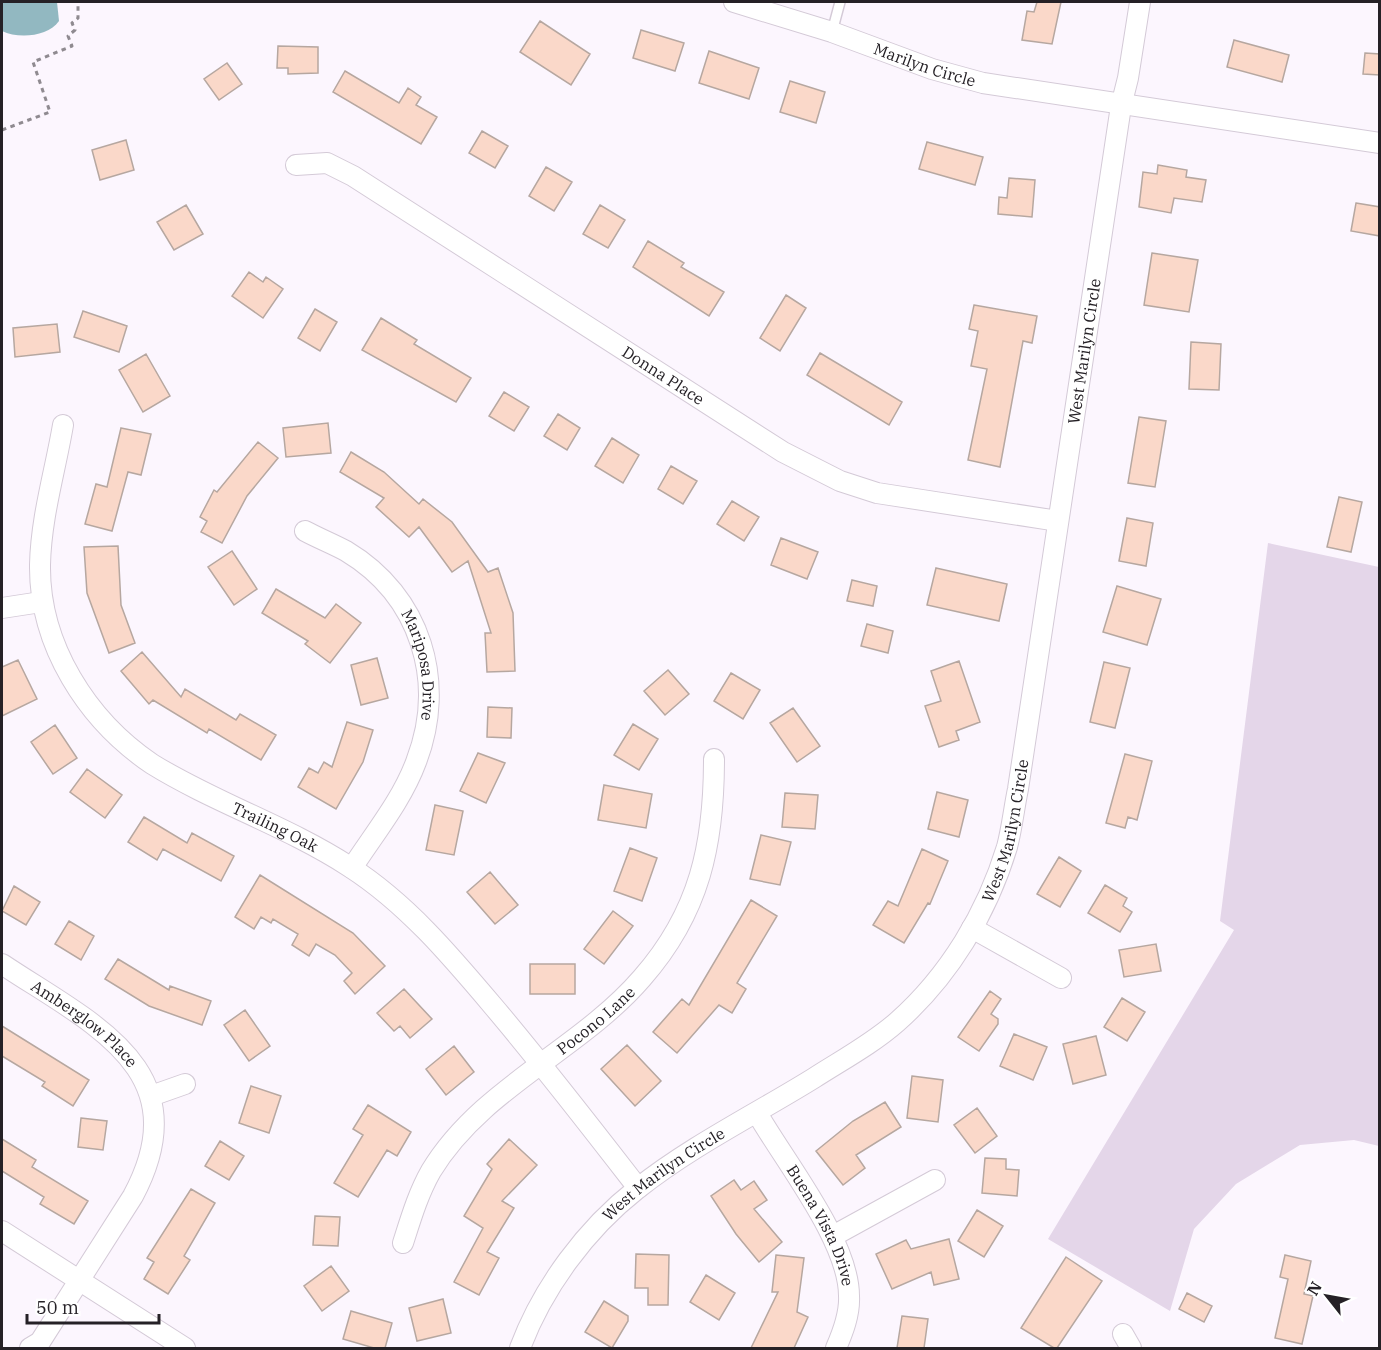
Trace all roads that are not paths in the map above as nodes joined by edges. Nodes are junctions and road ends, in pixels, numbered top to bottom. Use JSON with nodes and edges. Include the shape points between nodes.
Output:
{"nodes":[{"id":1,"x":734,"y":2,"type":"edge"},
{"id":2,"x":840,"y":2,"type":"edge"},
{"id":3,"x":1140,"y":2,"type":"edge"},
{"id":4,"x":832,"y":32,"type":"junction"},
{"id":5,"x":1121,"y":106,"type":"junction"},
{"id":6,"x":1380,"y":143,"type":"edge"},
{"id":7,"x":296,"y":165,"type":"dead end"},
{"id":8,"x":63,"y":425,"type":"dead end"},
{"id":9,"x":1058,"y":521,"type":"junction"},
{"id":10,"x":305,"y":531,"type":"dead end"},
{"id":11,"x":41,"y":602,"type":"junction"},
{"id":12,"x":2,"y":608,"type":"edge"},
{"id":13,"x":714,"y":759,"type":"dead end"},
{"id":14,"x":352,"y":868,"type":"junction"},
{"id":15,"x":972,"y":928,"type":"junction"},
{"id":16,"x":2,"y":964,"type":"edge"},
{"id":17,"x":1061,"y":978,"type":"dead end"},
{"id":18,"x":541,"y":1064,"type":"junction"},
{"id":19,"x":185,"y":1084,"type":"dead end"},
{"id":20,"x":151,"y":1096,"type":"junction"},
{"id":21,"x":757,"y":1113,"type":"junction"},
{"id":22,"x":935,"y":1180,"type":"dead end"},
{"id":23,"x":638,"y":1188,"type":"junction"},
{"id":24,"x":2,"y":1231,"type":"edge"},
{"id":25,"x":833,"y":1236,"type":"junction"},
{"id":26,"x":403,"y":1243,"type":"dead end"},
{"id":27,"x":79,"y":1282,"type":"junction"},
{"id":28,"x":30,"y":1348,"type":"edge"},
{"id":29,"x":185,"y":1348,"type":"edge"},
{"id":30,"x":520,"y":1348,"type":"edge"},
{"id":31,"x":836,"y":1348,"type":"edge"}],
"edges":[{"from":1,"to":4,"type":"street","name":"Marilyn Circle"},
{"from":2,"to":4,"type":"lane"},
{"from":3,"to":5,"type":"street"},
{"from":4,"to":5,"type":"street","name":"Marilyn Circle","via":[[960,78]]},
{"from":5,"to":6,"type":"street","name":"Marilyn Circle"},
{"from":5,"to":9,"type":"street","name":"West Marilyn Circle"},
{"from":7,"to":9,"type":"street","name":"Donna Place","via":[[327,163],[353,176],[817,471],[878,493]]},
{"from":8,"to":11,"type":"street","name":"Trailing Oak","via":[[43,531]]},
{"from":9,"to":15,"type":"street","name":"West Marilyn Circle","via":[[1007,845],[989,896]]},
{"from":10,"to":14,"type":"street","name":"Mariposa Drive","via":[[346,552],[389,586],[415,625],[430,679],[429,708],[416,763]]},
{"from":11,"to":12,"type":"street"},
{"from":11,"to":14,"type":"street","name":"Trailing Oak","via":[[58,652],[79,691],[133,752],[168,774],[275,825]]},
{"from":13,"to":18,"type":"street","name":"Pocono Lane","via":[[712,823],[706,856],[683,919],[642,979],[613,1008]]},
{"from":14,"to":18,"type":"street","name":"Trailing Oak","via":[[447,951]]},
{"from":15,"to":17,"type":"street"},
{"from":15,"to":21,"type":"street","name":"West Marilyn Circle","via":[[932,985],[896,1023],[866,1046]]},
{"from":16,"to":20,"type":"street","name":"Amberglow Place","via":[[126,1052]]},
{"from":18,"to":23,"type":"street","name":"Trailing Oak"},
{"from":18,"to":26,"type":"street","name":"Pocono Lane","via":[[470,1123],[450,1145],[420,1192]]},
{"from":19,"to":20,"type":"street"},
{"from":20,"to":27,"type":"street","name":"Amberglow Place","via":[[153,1138],[144,1175]]},
{"from":21,"to":23,"type":"street","name":"West Marilyn Circle"},
{"from":21,"to":25,"type":"street","name":"Buena Vista Drive"},
{"from":22,"to":25,"type":"street"},
{"from":23,"to":30,"type":"street","name":"West Marilyn Circle","via":[[586,1238],[557,1277]]},
{"from":24,"to":27,"type":"street"},
{"from":25,"to":31,"type":"street","name":"Buena Vista Drive","via":[[844,1264],[849,1295]]},
{"from":27,"to":28,"type":"street","name":"Amberglow Place","via":[[40,1342]]},
{"from":27,"to":29,"type":"street"}]}
